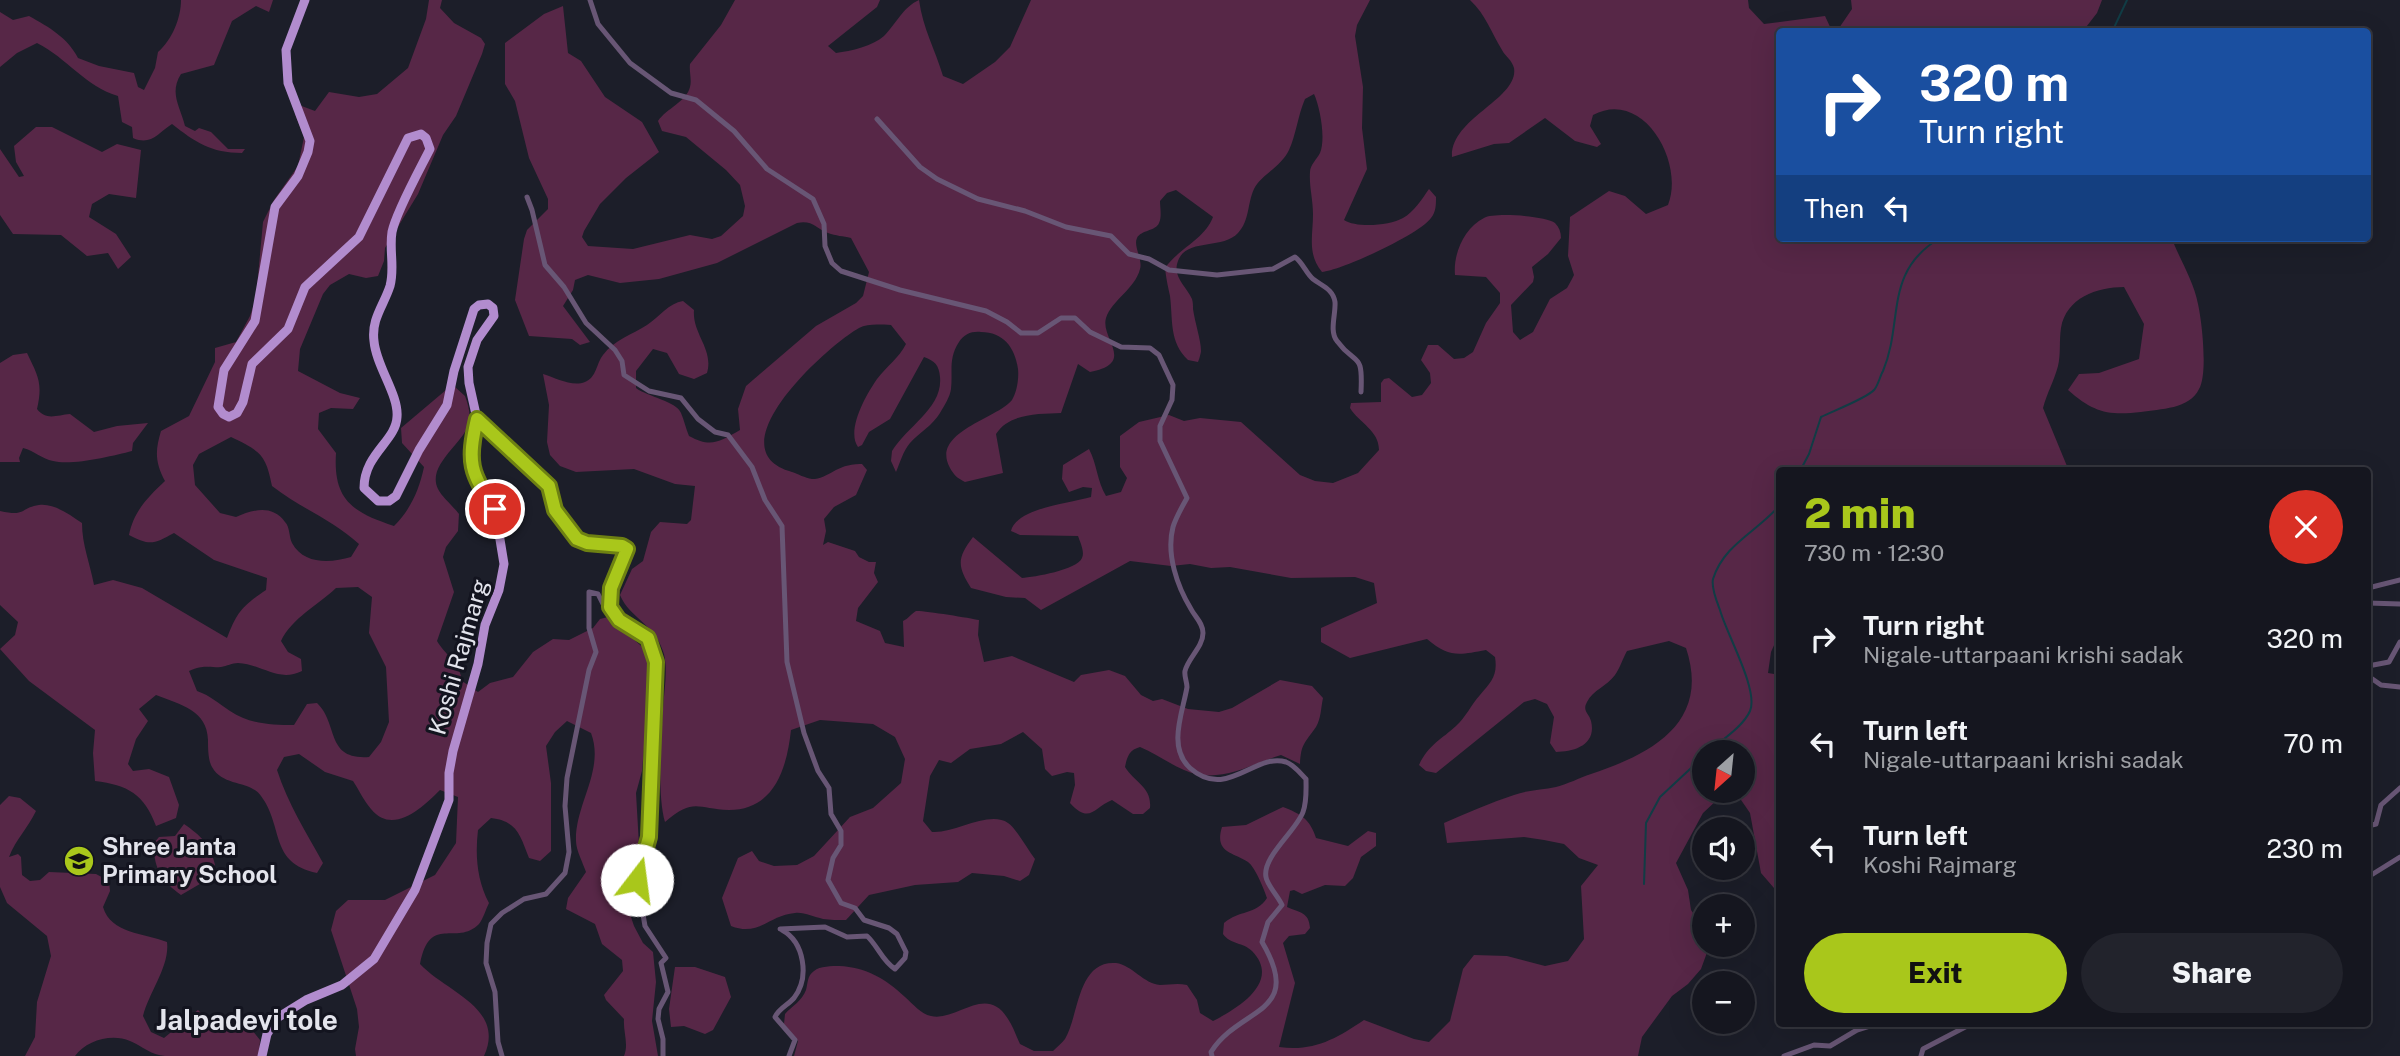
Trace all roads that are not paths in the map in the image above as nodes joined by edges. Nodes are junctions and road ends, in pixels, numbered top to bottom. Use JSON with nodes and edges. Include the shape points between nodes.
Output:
{"nodes":[{"id":1,"x":305,"y":0,"type":"edge"},
{"id":2,"x":590,"y":0,"type":"edge"},
{"id":3,"x":877,"y":119,"type":"dead end"},
{"id":4,"x":527,"y":197,"type":"dead end"},
{"id":5,"x":1362,"y":392,"type":"dead end"},
{"id":6,"x":477,"y":419,"type":"junction"},
{"id":7,"x":2400,"y":580,"type":"edge"},
{"id":8,"x":2371,"y":587,"type":"edge"},
{"id":9,"x":2371,"y":603,"type":"edge"},
{"id":10,"x":2400,"y":604,"type":"edge"},
{"id":11,"x":610,"y":607,"type":"junction"},
{"id":12,"x":2400,"y":642,"type":"edge"},
{"id":13,"x":2371,"y":665,"type":"edge"},
{"id":14,"x":2371,"y":678,"type":"edge"},
{"id":15,"x":2400,"y":687,"type":"edge"},
{"id":16,"x":2400,"y":788,"type":"edge"},
{"id":17,"x":2371,"y":825,"type":"edge"},
{"id":18,"x":2400,"y":857,"type":"edge"},
{"id":19,"x":2371,"y":875,"type":"edge"},
{"id":20,"x":1866,"y":1027,"type":"edge"},
{"id":21,"x":1965,"y":1027,"type":"edge"},
{"id":22,"x":262,"y":1056,"type":"edge"},
{"id":23,"x":502,"y":1056,"type":"edge"},
{"id":24,"x":663,"y":1056,"type":"edge"},
{"id":25,"x":789,"y":1056,"type":"edge"},
{"id":26,"x":1212,"y":1056,"type":"edge"},
{"id":27,"x":1784,"y":1056,"type":"edge"},
{"id":28,"x":1921,"y":1056,"type":"edge"}],
"edges":[{"from":1,"to":6,"type":"main road","name":"Koshi Rajmarg","via":[[286,50],[288,83],[310,141],[308,152],[298,176],[275,207],[255,321],[229,360],[218,407],[223,415],[233,416],[243,402],[255,360],[288,329],[310,281],[355,243],[408,138],[421,134],[430,149],[394,227],[393,276],[373,332],[377,360],[397,418],[366,469],[366,492],[378,501],[389,501],[405,483],[447,405],[474,309],[484,303],[493,308],[494,316],[477,340],[468,368]]},
{"from":2,"to":26,"type":"street","via":[[598,24],[629,62],[671,93],[696,100],[734,131],[767,169],[813,199],[824,224],[825,246],[841,271],[986,311],[1021,333],[1038,333],[1061,318],[1075,318],[1090,332],[1121,346],[1150,348],[1160,355],[1173,385],[1160,441],[1187,498],[1173,528],[1171,556],[1182,592],[1204,634],[1184,672],[1187,685],[1180,708],[1178,750],[1188,767],[1205,778],[1223,780],[1283,761],[1306,779],[1303,813],[1272,854],[1265,872],[1282,905],[1268,922],[1262,942],[1278,973],[1276,989],[1251,1018],[1226,1032]]},
{"from":3,"to":5,"type":"street","via":[[920,167],[937,179],[978,199],[1111,236],[1129,254],[1169,270],[1217,275],[1273,269],[1296,257],[1335,300],[1336,341],[1363,369]]},
{"from":4,"to":25,"type":"street","via":[[545,265],[586,323],[615,350],[624,375],[649,391],[681,398],[698,419],[728,435],[752,467],[782,526],[787,662],[804,733],[829,788],[831,814],[842,831],[828,880],[841,903],[855,908],[864,920],[897,934],[906,953],[895,968],[867,936],[847,937],[817,927],[779,929],[794,939],[803,969],[795,997],[775,1017],[795,1040]]},
{"from":6,"to":11,"type":"street","via":[[549,486],[555,510],[577,539],[627,549],[611,588]]},
{"from":6,"to":22,"type":"main road","name":"Koshi Rajmarg","via":[[471,469],[495,509],[504,564],[453,751],[445,812],[415,890],[374,959],[342,985],[277,1018]]},
{"from":7,"to":8,"type":"street"},
{"from":9,"to":10,"type":"street"},
{"from":11,"to":23,"type":"street","via":[[598,594],[589,592],[589,628],[596,652],[568,770],[565,873],[546,894],[524,899],[502,914],[491,924],[486,943]]},
{"from":11,"to":24,"type":"street","via":[[619,620],[648,638],[656,662],[649,837],[637,880],[645,926],[666,958],[662,963],[668,992],[658,1019]]},
{"from":12,"to":13,"type":"street","via":[[2389,662]]},
{"from":14,"to":15,"type":"street","via":[[2381,685]]},
{"from":16,"to":17,"type":"street","via":[[2381,805],[2376,824]]},
{"from":18,"to":19,"type":"street"},
{"from":20,"to":27,"type":"street","via":[[1829,1046],[1805,1047]]},
{"from":21,"to":28,"type":"street","via":[[1923,1049]]}]}
